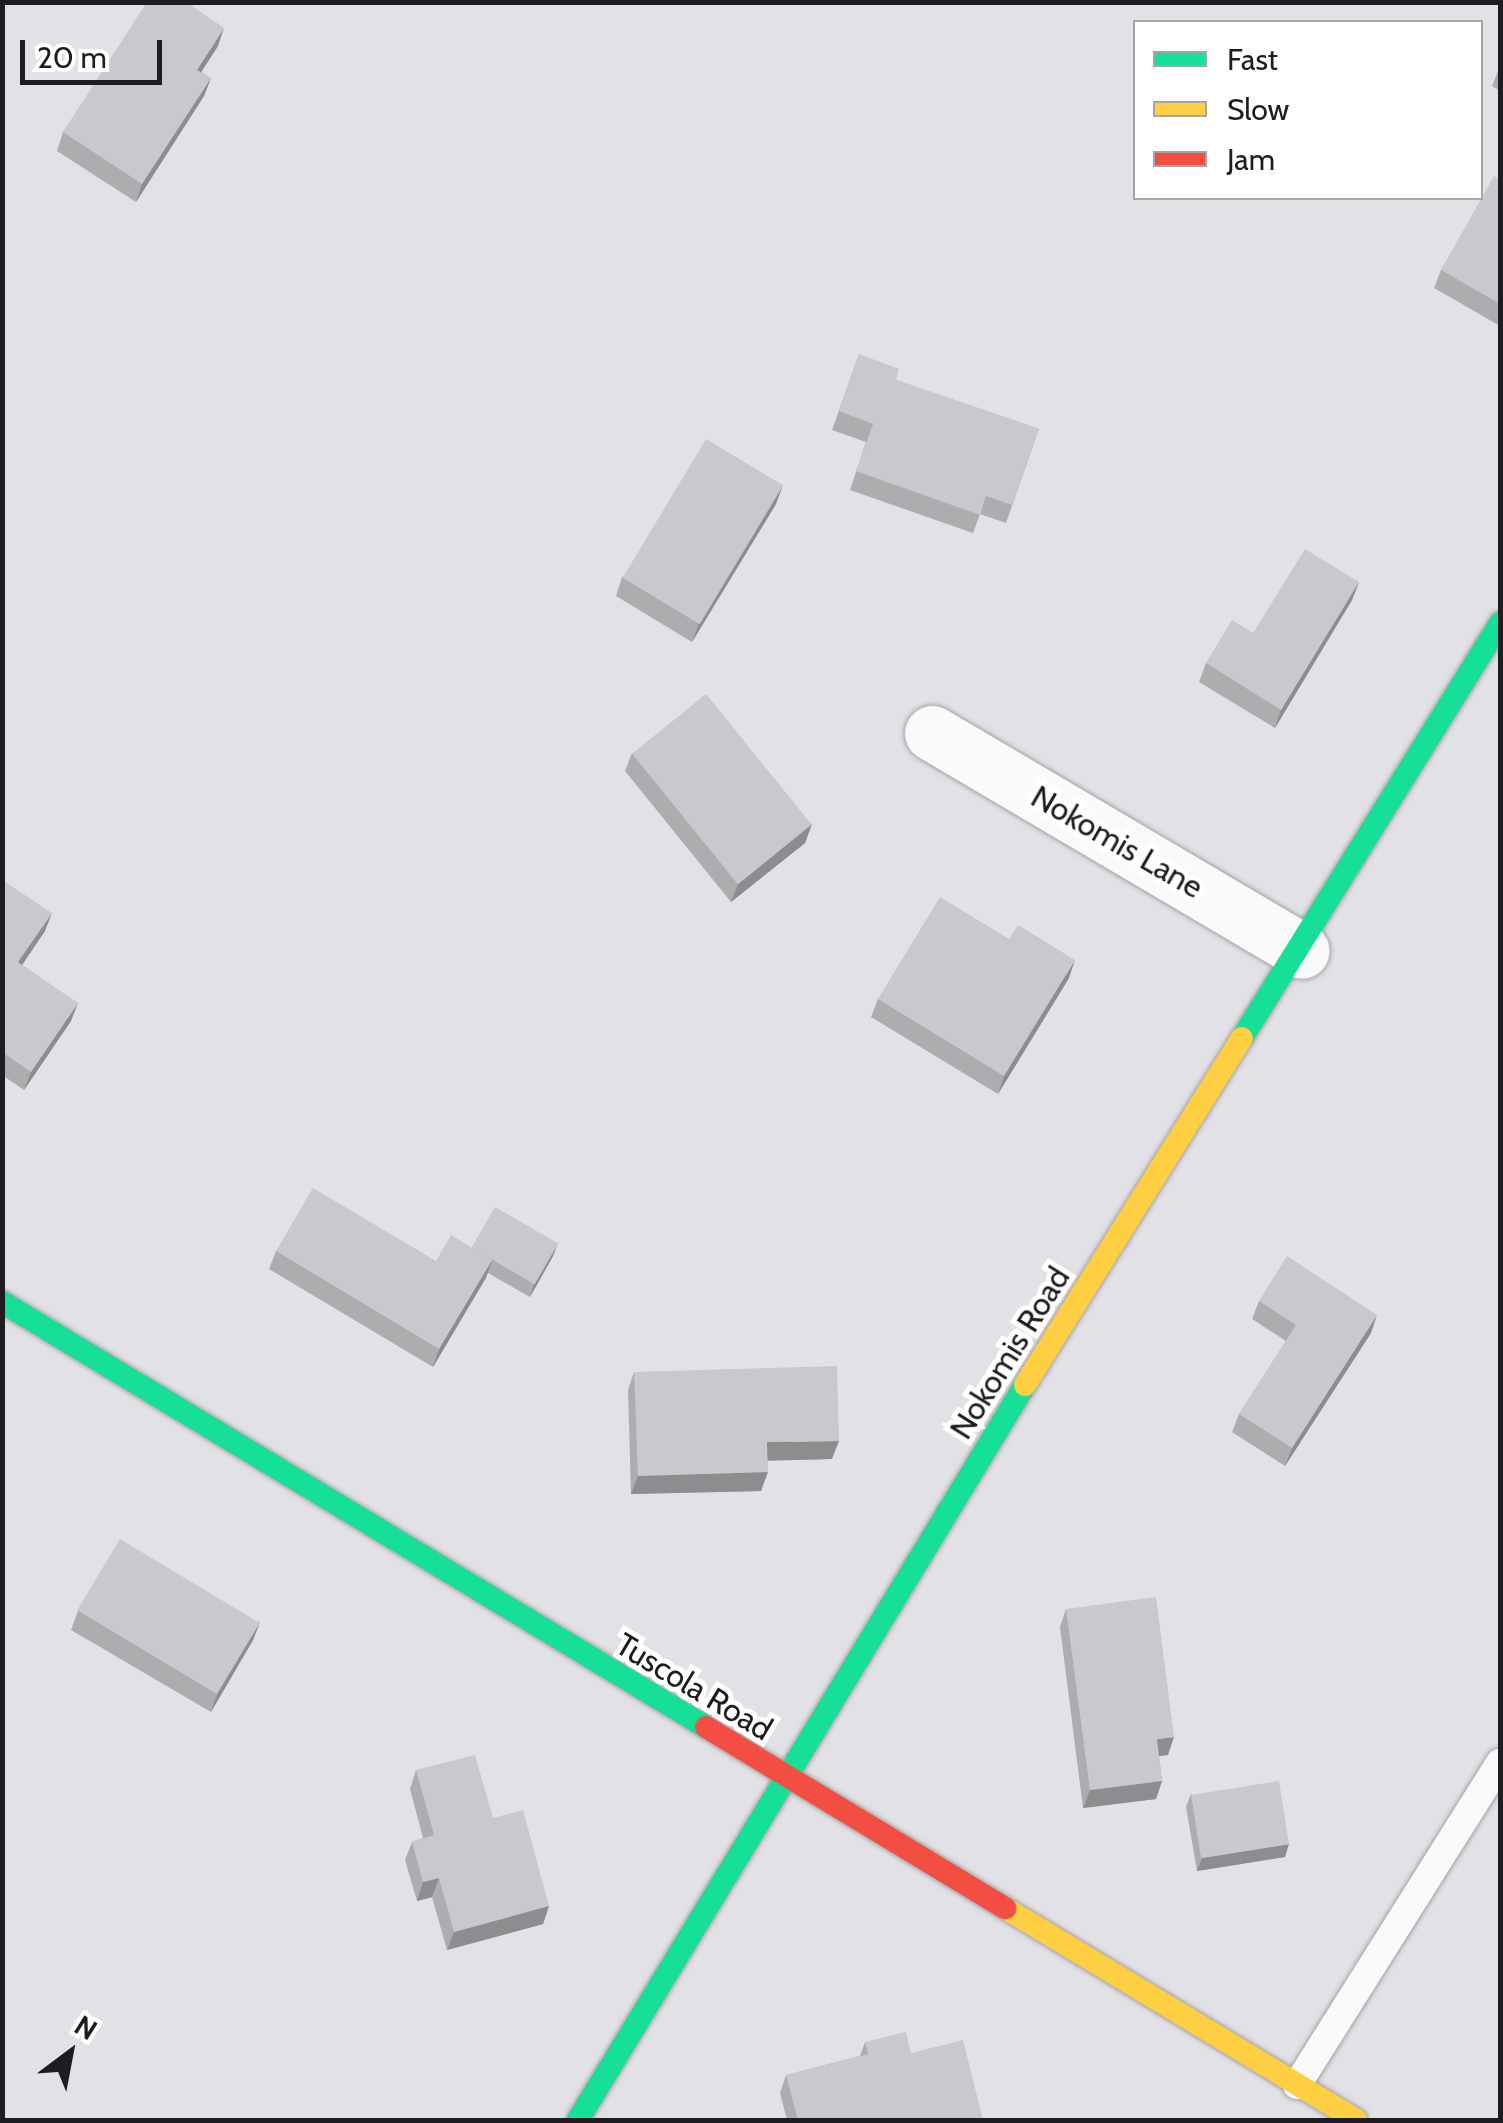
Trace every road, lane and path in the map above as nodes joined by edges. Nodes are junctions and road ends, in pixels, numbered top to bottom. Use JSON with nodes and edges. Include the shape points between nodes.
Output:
{"nodes":[{"id":1,"x":1500,"y":623,"type":"edge"},
{"id":2,"x":932,"y":733,"type":"dead end"},
{"id":3,"x":1302,"y":950,"type":"junction"},
{"id":4,"x":2,"y":1302,"type":"edge"},
{"id":5,"x":1500,"y":1764,"type":"edge"},
{"id":6,"x":781,"y":1776,"type":"junction"},
{"id":7,"x":1297,"y":2085,"type":"junction"},
{"id":8,"x":578,"y":2120,"type":"edge"},
{"id":9,"x":1356,"y":2120,"type":"edge"}],
"edges":[{"from":1,"to":3,"type":"street","name":"Nokomis Road"},
{"from":2,"to":3,"type":"street","name":"Nokomis Lane"},
{"from":3,"to":6,"type":"street","name":"Nokomis Road"},
{"from":4,"to":6,"type":"street","name":"Tuscola Road"},
{"from":5,"to":7,"type":"lane"},
{"from":6,"to":7,"type":"street","name":"Tuscola Road"},
{"from":6,"to":8,"type":"street","name":"Nokomis Road"},
{"from":7,"to":9,"type":"street","name":"Tuscola Road"}]}
